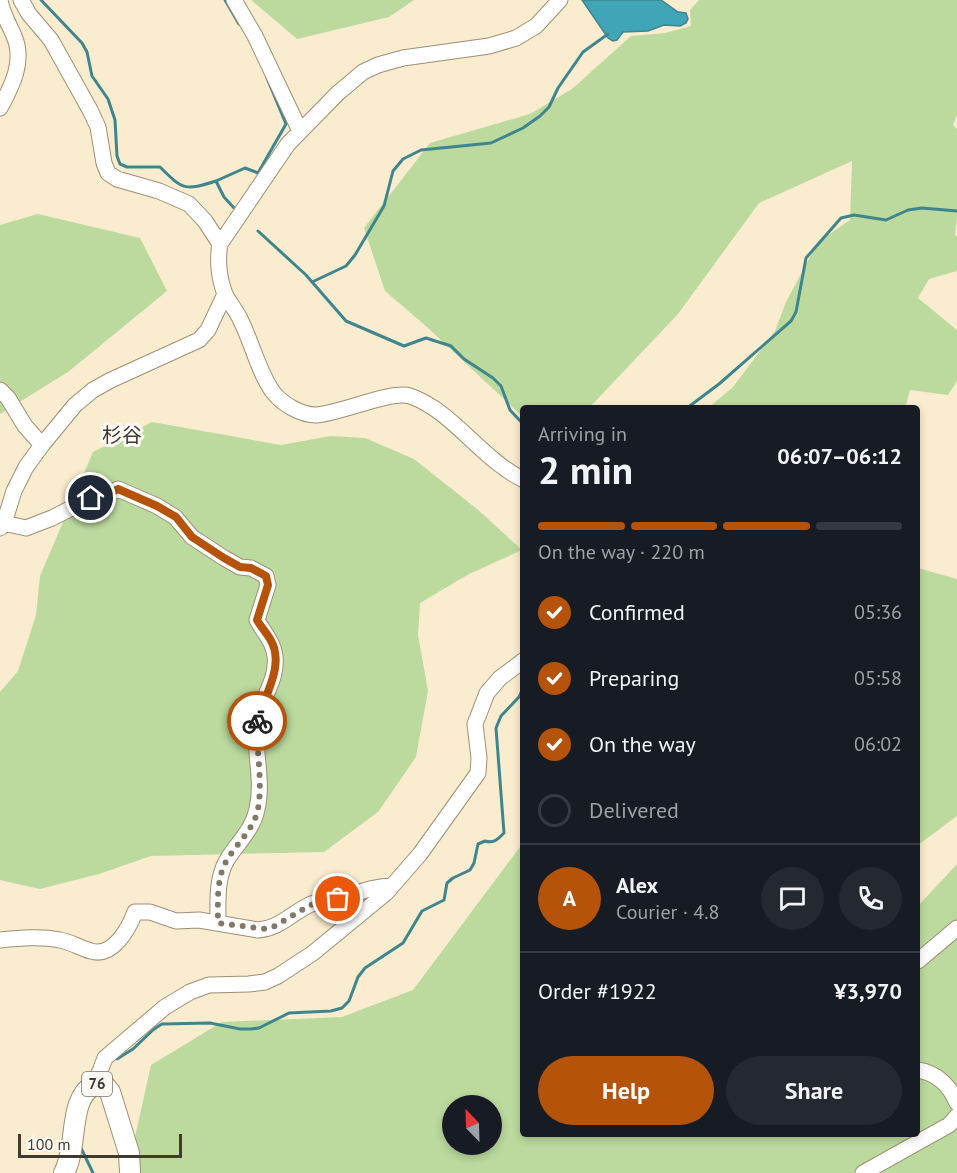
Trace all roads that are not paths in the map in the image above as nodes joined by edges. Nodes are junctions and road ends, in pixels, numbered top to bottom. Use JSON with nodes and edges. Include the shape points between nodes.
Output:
{"nodes":[{"id":1,"x":0,"y":0,"type":"edge"},
{"id":2,"x":21,"y":0,"type":"edge"},
{"id":3,"x":234,"y":0,"type":"edge"},
{"id":4,"x":560,"y":0,"type":"edge"},
{"id":5,"x":0,"y":108,"type":"edge"},
{"id":6,"x":300,"y":132,"type":"junction"},
{"id":7,"x":219,"y":244,"type":"junction"},
{"id":8,"x":225,"y":294,"type":"junction"},
{"id":9,"x":0,"y":390,"type":"edge"},
{"id":10,"x":42,"y":445,"type":"junction"},
{"id":11,"x":520,"y":478,"type":"edge"},
{"id":12,"x":2,"y":525,"type":"edge"},
{"id":13,"x":520,"y":663,"type":"edge"},
{"id":14,"x":392,"y":886,"type":"junction"},
{"id":15,"x":218,"y":923,"type":"junction"},
{"id":16,"x":957,"y":928,"type":"edge"},
{"id":17,"x":0,"y":940,"type":"edge"},
{"id":18,"x":920,"y":959,"type":"edge"},
{"id":19,"x":920,"y":1071,"type":"edge"},
{"id":20,"x":96,"y":1084,"type":"junction"},
{"id":21,"x":957,"y":1103,"type":"edge"},
{"id":22,"x":957,"y":1116,"type":"edge"},
{"id":23,"x":63,"y":1173,"type":"edge"},
{"id":24,"x":130,"y":1173,"type":"edge"},
{"id":25,"x":863,"y":1173,"type":"edge"}],
"edges":[{"from":1,"to":5,"type":"street","via":[[18,53],[15,78]]},
{"from":2,"to":7,"type":"street","via":[[51,40],[90,110],[98,127],[108,173],[189,204]]},
{"from":3,"to":6,"type":"street"},
{"from":4,"to":6,"type":"street","via":[[536,26],[516,38],[489,46],[403,58],[363,72]]},
{"from":6,"to":7,"type":"street"},
{"from":7,"to":8,"type":"street"},
{"from":8,"to":10,"type":"street","via":[[199,340],[93,390]]},
{"from":8,"to":11,"type":"street","via":[[241,320],[273,393],[292,409],[315,415],[408,396],[445,417],[490,459]]},
{"from":9,"to":10,"type":"street"},
{"from":10,"to":12,"type":"street","via":[[19,479]]},
{"from":12,"to":15,"type":"street","via":[[26,528],[118,489],[176,517],[192,537],[224,558],[266,576],[268,585],[257,620],[272,640],[275,657],[274,676],[257,720],[257,811],[220,876]]},
{"from":13,"to":14,"type":"street","via":[[487,693],[475,724],[478,773]]},
{"from":14,"to":15,"type":"street","via":[[378,886],[310,905],[266,929]]},
{"from":14,"to":20,"type":"street","via":[[313,953],[278,976],[265,982],[209,986],[165,1007],[105,1058]]},
{"from":15,"to":17,"type":"street","via":[[176,921],[150,912],[135,912],[120,939],[111,947],[93,952],[61,940]]},
{"from":16,"to":18,"type":"street"},
{"from":19,"to":21,"type":"street","via":[[938,1077],[952,1091]]},
{"from":20,"to":23,"type":"main road","number":"76","via":[[78,1102],[72,1154]]},
{"from":20,"to":24,"type":"main road","number":"76","via":[[104,1085],[110,1092],[129,1153]]},
{"from":22,"to":25,"type":"street","via":[[949,1125]]}]}
